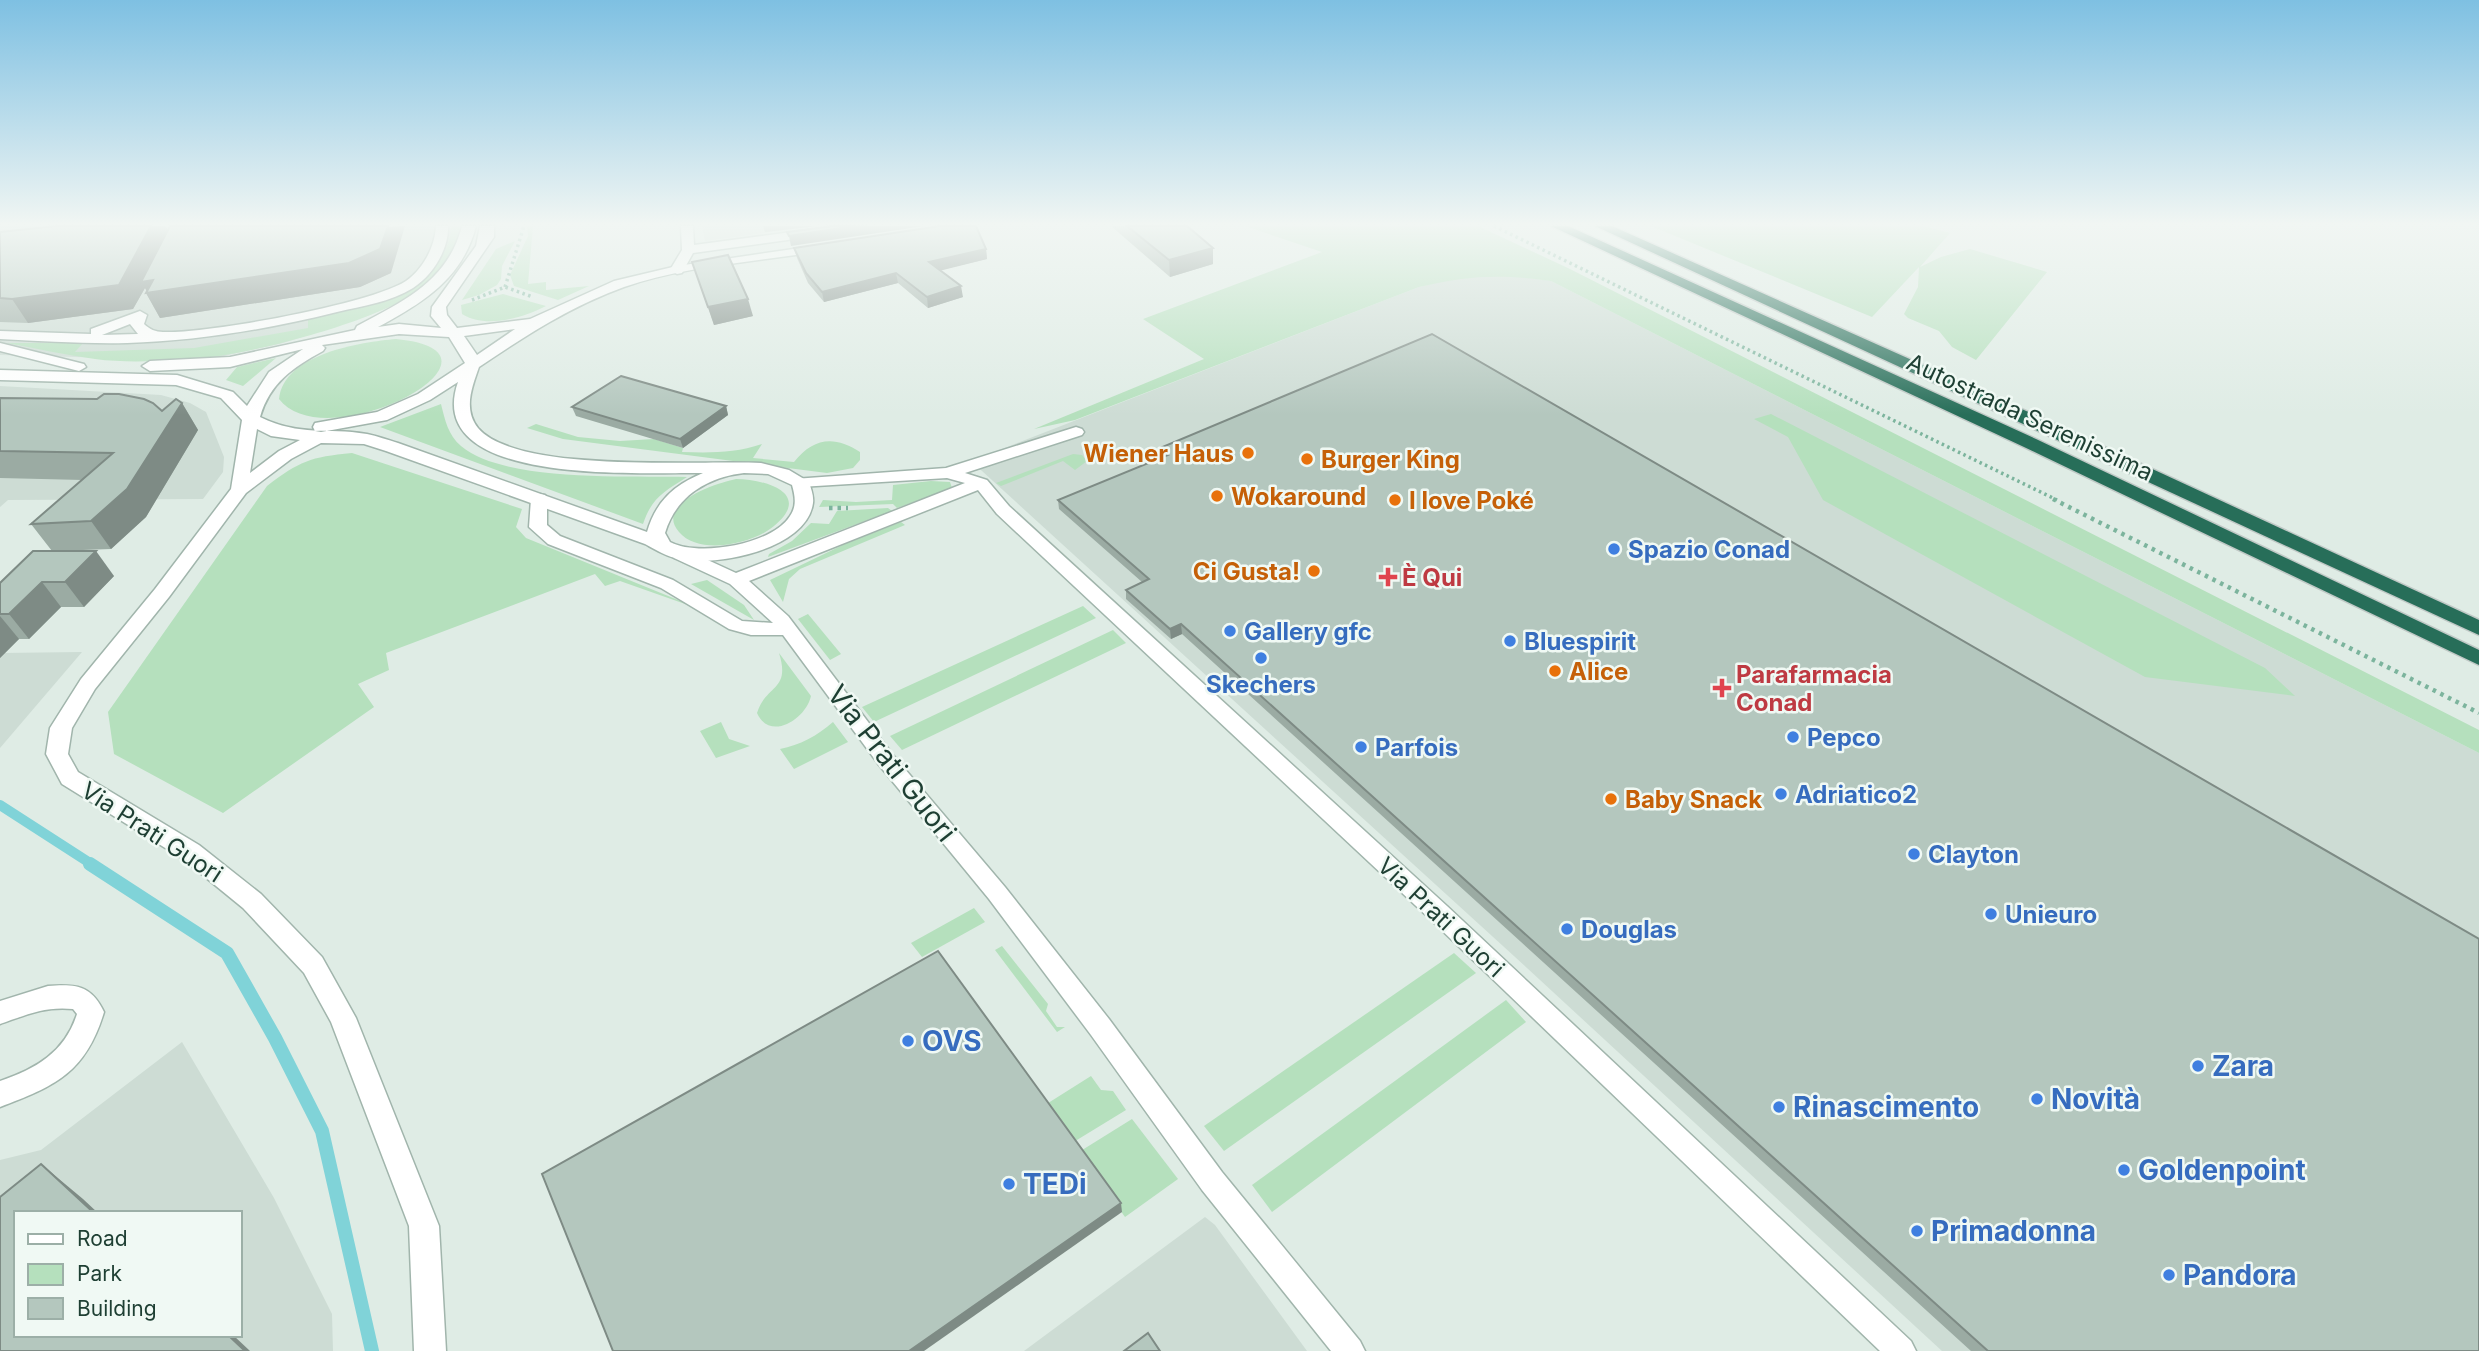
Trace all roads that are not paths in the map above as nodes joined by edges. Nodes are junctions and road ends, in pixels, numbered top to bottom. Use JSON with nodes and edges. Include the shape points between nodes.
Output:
{"nodes":[{"id":1,"x":396,"y":289,"type":"edge"},
{"id":2,"x":430,"y":289,"type":"edge"},
{"id":3,"x":453,"y":289,"type":"edge"},
{"id":4,"x":608,"y":289,"type":"edge"},
{"id":5,"x":1695,"y":289,"type":"edge"},
{"id":6,"x":1742,"y":289,"type":"edge"},
{"id":7,"x":539,"y":320,"type":"junction"},
{"id":8,"x":452,"y":333,"type":"junction"},
{"id":9,"x":0,"y":335,"type":"edge"},
{"id":10,"x":351,"y":335,"type":"junction"},
{"id":11,"x":74,"y":336,"type":"junction"},
{"id":12,"x":162,"y":337,"type":"junction"},
{"id":13,"x":0,"y":347,"type":"edge"},
{"id":14,"x":0,"y":363,"type":"edge"},
{"id":15,"x":473,"y":363,"type":"junction"},
{"id":16,"x":79,"y":366,"type":"junction"},
{"id":17,"x":0,"y":369,"type":"edge"},
{"id":18,"x":0,"y":375,"type":"edge"},
{"id":19,"x":252,"y":420,"type":"junction"},
{"id":20,"x":276,"y":432,"type":"junction"},
{"id":21,"x":1076,"y":432,"type":"dead end"},
{"id":22,"x":318,"y":438,"type":"junction"},
{"id":23,"x":734,"y":469,"type":"junction"},
{"id":24,"x":948,"y":473,"type":"junction"},
{"id":25,"x":800,"y":482,"type":"junction"},
{"id":26,"x":981,"y":483,"type":"junction"},
{"id":27,"x":240,"y":489,"type":"junction"},
{"id":28,"x":539,"y":499,"type":"junction"},
{"id":29,"x":671,"y":550,"type":"junction"},
{"id":30,"x":736,"y":580,"type":"junction"},
{"id":31,"x":2479,"y":628,"type":"edge"},
{"id":32,"x":788,"y":629,"type":"junction"},
{"id":33,"x":2479,"y":658,"type":"edge"},
{"id":34,"x":0,"y":1013,"type":"edge"},
{"id":35,"x":0,"y":1094,"type":"edge"},
{"id":36,"x":430,"y":1351,"type":"edge"},
{"id":37,"x":1350,"y":1351,"type":"edge"},
{"id":38,"x":1901,"y":1351,"type":"edge"}],
"edges":[{"from":1,"to":12,"type":"lane","via":[[317,313]]},
{"from":2,"to":10,"type":"street"},
{"from":3,"to":8,"type":"street","via":[[439,307],[439,316]]},
{"from":4,"to":7,"type":"street"},
{"from":5,"to":33,"type":"highway","name":"Autostrada Serenissima"},
{"from":6,"to":31,"type":"highway","name":"Autostrada Serenissima"},
{"from":7,"to":8,"type":"street"},
{"from":7,"to":15,"type":"street"},
{"from":8,"to":10,"type":"street","via":[[399,329]]},
{"from":8,"to":15,"type":"street"},
{"from":9,"to":11,"type":"lane"},
{"from":10,"to":16,"type":"street","via":[[230,362]]},
{"from":10,"to":19,"type":"street","via":[[318,348],[275,375],[264,387]]},
{"from":11,"to":12,"type":"lane"},
{"from":11,"to":12,"type":"lane","via":[[102,330],[143,309],[136,324]]},
{"from":13,"to":16,"type":"lane"},
{"from":14,"to":16,"type":"street"},
{"from":15,"to":20,"type":"street","via":[[424,397],[381,416]]},
{"from":15,"to":23,"type":"street","via":[[461,399],[468,428],[480,440],[512,455],[553,464]]},
{"from":16,"to":17,"type":"street"},
{"from":18,"to":19,"type":"street","name":"Via Prati Guori","via":[[177,380],[228,395]]},
{"from":19,"to":20,"type":"street","name":"Via Prati Guori"},
{"from":19,"to":27,"type":"street"},
{"from":20,"to":22,"type":"street","name":"Via Prati Guori"},
{"from":21,"to":24,"type":"lane"},
{"from":22,"to":27,"type":"street","name":"Via Prati Guori","via":[[285,455]]},
{"from":22,"to":28,"type":"street","name":"Via Prati Guori","via":[[365,439]]},
{"from":23,"to":25,"type":"street","via":[[780,470]]},
{"from":23,"to":29,"type":"street","via":[[701,480],[666,503],[656,533]]},
{"from":24,"to":25,"type":"lane"},
{"from":24,"to":26,"type":"lane"},
{"from":25,"to":29,"type":"street","name":"Via Prati Guori","via":[[804,504],[793,525],[765,544],[730,552]]},
{"from":26,"to":30,"type":"lane"},
{"from":26,"to":38,"type":"lane","name":"Via Prati Guori","via":[[1003,510]]},
{"from":27,"to":36,"type":"street","name":"Via Prati Guori","via":[[88,684],[61,728],[57,754],[70,778],[191,852],[251,901],[313,965],[343,1018],[424,1226]]},
{"from":28,"to":29,"type":"street","name":"Via Prati Guori"},
{"from":28,"to":32,"type":"lane","via":[[538,527],[554,540],[667,584],[736,625]]},
{"from":29,"to":30,"type":"lane","name":"Via Prati Guori"},
{"from":30,"to":32,"type":"lane","name":"Via Prati Guori"},
{"from":32,"to":37,"type":"lane","name":"Via Prati Guori","via":[[886,760],[1100,1027],[1212,1181]]},
{"from":34,"to":35,"type":"street","via":[[51,994],[80,998],[92,1012],[86,1034],[68,1058],[38,1081]]}]}
